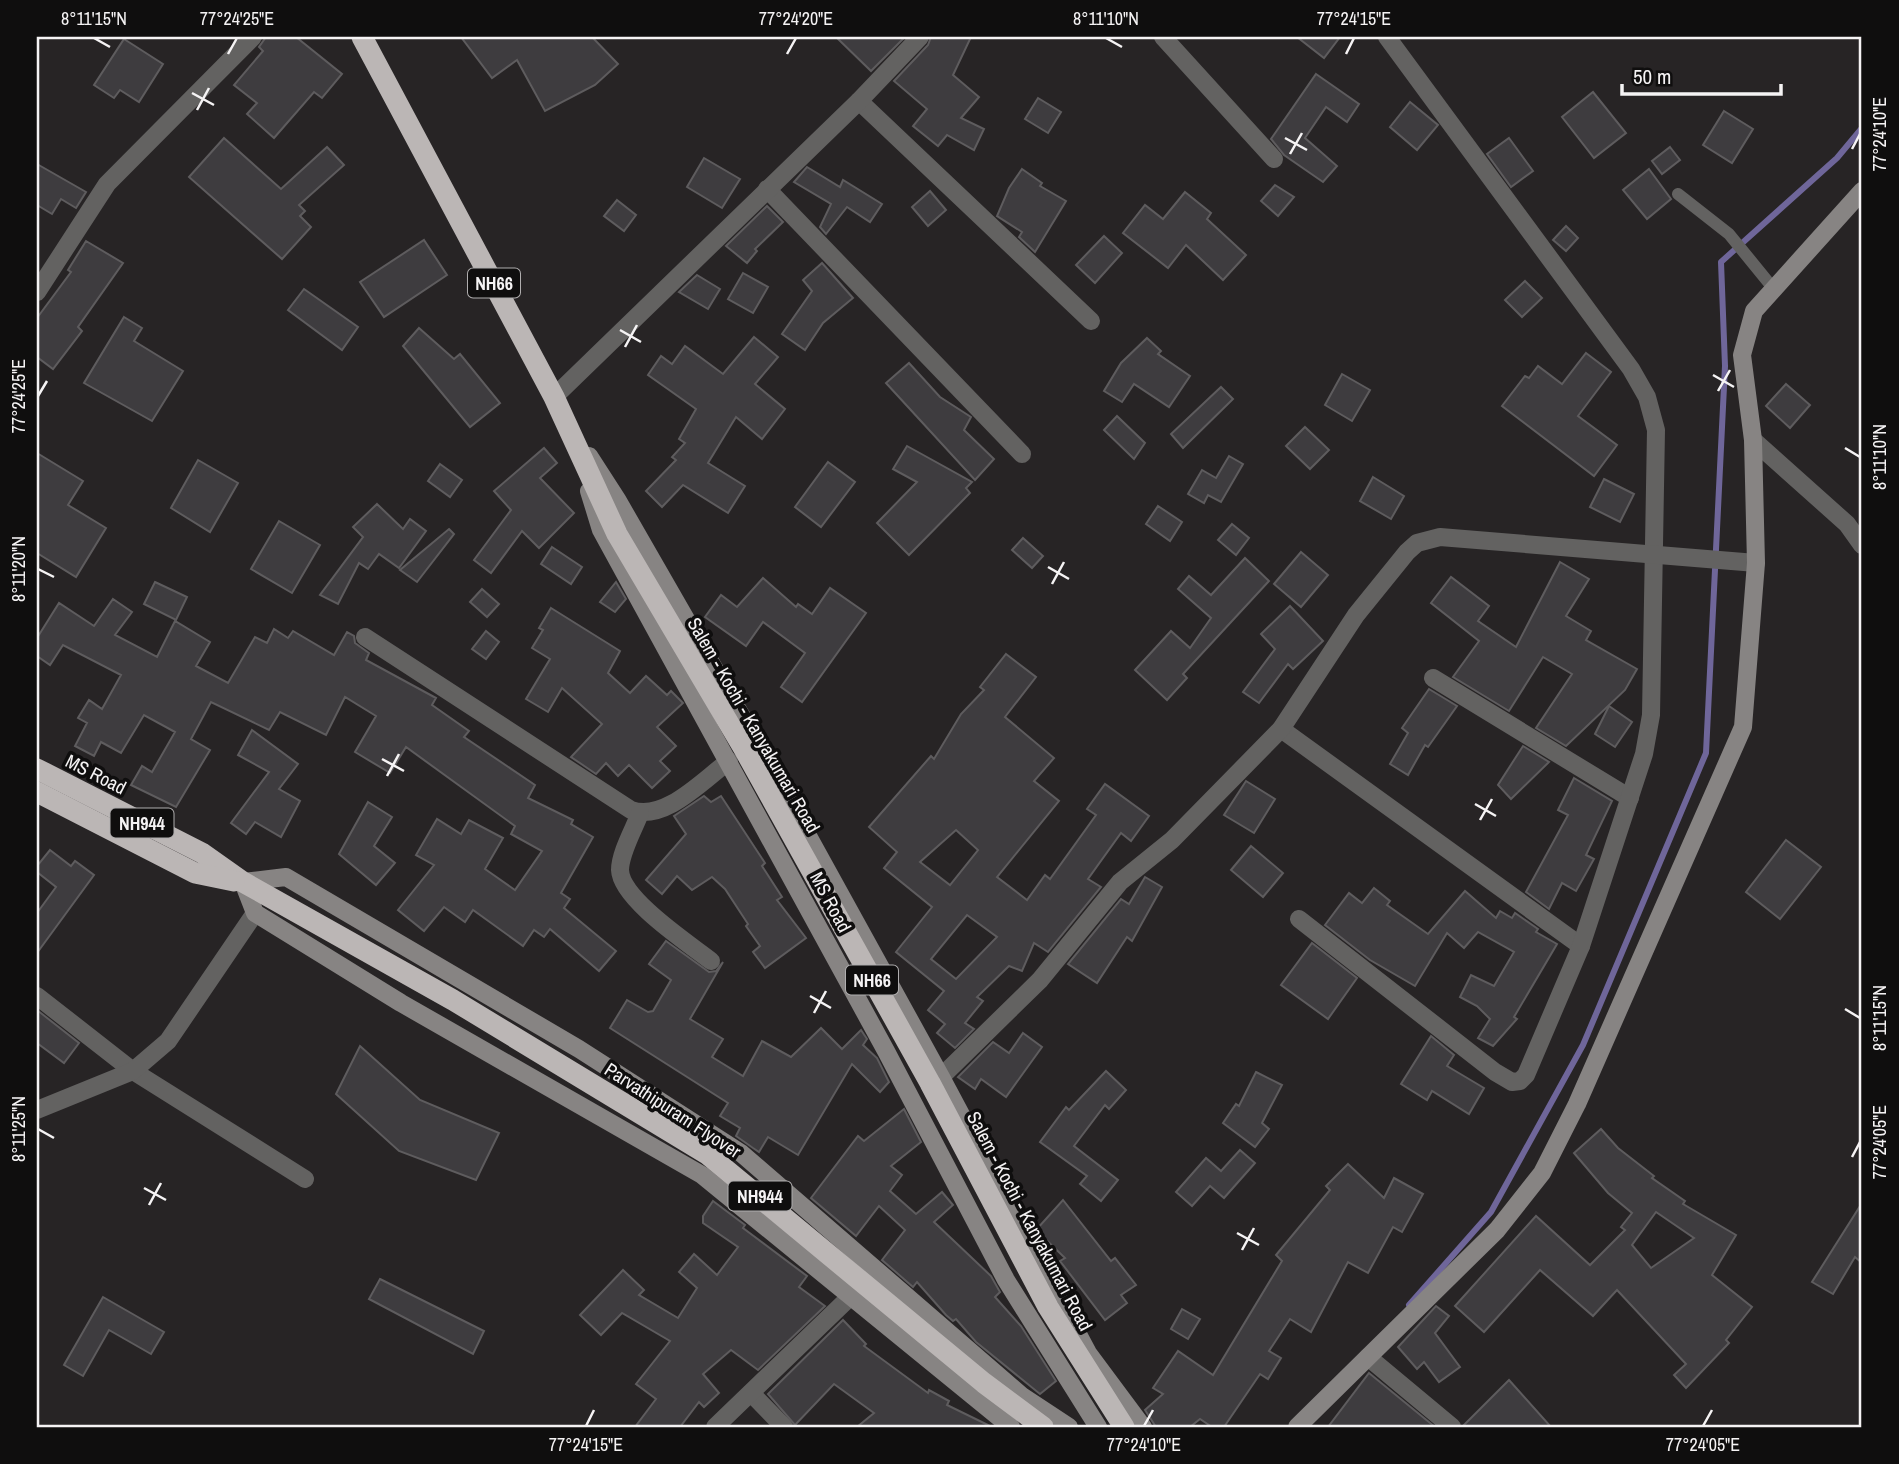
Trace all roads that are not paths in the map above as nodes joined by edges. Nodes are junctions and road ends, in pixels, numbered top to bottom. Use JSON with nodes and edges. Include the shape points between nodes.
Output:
{"nodes":[{"id":1,"x":253,"y":37,"type":"edge"},
{"id":2,"x":362,"y":37,"type":"edge"},
{"id":3,"x":920,"y":37,"type":"edge"},
{"id":4,"x":1163,"y":37,"type":"edge"},
{"id":5,"x":1387,"y":37,"type":"edge"},
{"id":6,"x":859,"y":101,"type":"junction"},
{"id":7,"x":1274,"y":159,"type":"dead end"},
{"id":8,"x":767,"y":189,"type":"junction"},
{"id":9,"x":1862,"y":191,"type":"edge"},
{"id":10,"x":1678,"y":194,"type":"dead end"},
{"id":11,"x":1773,"y":288,"type":"junction"},
{"id":12,"x":37,"y":292,"type":"edge"},
{"id":13,"x":1091,"y":321,"type":"dead end"},
{"id":14,"x":554,"y":397,"type":"junction"},
{"id":15,"x":568,"y":424,"type":"junction"},
{"id":16,"x":1753,"y":440,"type":"junction"},
{"id":17,"x":1021,"y":454,"type":"dead end"},
{"id":18,"x":1862,"y":545,"type":"edge"},
{"id":19,"x":1654,"y":555,"type":"junction"},
{"id":20,"x":1756,"y":563,"type":"junction"},
{"id":21,"x":365,"y":637,"type":"dead end"},
{"id":22,"x":1433,"y":678,"type":"dead end"},
{"id":23,"x":1281,"y":729,"type":"junction"},
{"id":24,"x":729,"y":761,"type":"junction"},
{"id":25,"x":37,"y":769,"type":"edge"},
{"id":26,"x":37,"y":792,"type":"edge"},
{"id":27,"x":1630,"y":798,"type":"junction"},
{"id":28,"x":640,"y":813,"type":"junction"},
{"id":29,"x":243,"y":882,"type":"junction"},
{"id":30,"x":255,"y":913,"type":"junction"},
{"id":31,"x":1299,"y":919,"type":"dead end"},
{"id":32,"x":1581,"y":946,"type":"junction"},
{"id":33,"x":711,"y":961,"type":"dead end"},
{"id":34,"x":37,"y":996,"type":"edge"},
{"id":35,"x":133,"y":1071,"type":"junction"},
{"id":36,"x":941,"y":1077,"type":"junction"},
{"id":37,"x":37,"y":1110,"type":"edge"},
{"id":38,"x":305,"y":1178,"type":"dead end"},
{"id":39,"x":850,"y":1297,"type":"junction"},
{"id":40,"x":1368,"y":1357,"type":"junction"},
{"id":41,"x":751,"y":1393,"type":"junction"},
{"id":42,"x":715,"y":1427,"type":"edge"},
{"id":43,"x":784,"y":1427,"type":"edge"},
{"id":44,"x":1011,"y":1427,"type":"edge"},
{"id":45,"x":1043,"y":1427,"type":"edge"},
{"id":46,"x":1069,"y":1427,"type":"edge"},
{"id":47,"x":1098,"y":1427,"type":"edge"},
{"id":48,"x":1124,"y":1427,"type":"edge"},
{"id":49,"x":1143,"y":1427,"type":"edge"},
{"id":50,"x":1297,"y":1427,"type":"edge"},
{"id":51,"x":1452,"y":1427,"type":"edge"}],
"edges":[{"from":1,"to":12,"type":"street","via":[[107,184]]},
{"from":2,"to":14,"type":"highway","name":"Salem - Kochi - Kanyakumari Road","number":"NH66"},
{"from":3,"to":6,"type":"street"},
{"from":4,"to":7,"type":"street"},
{"from":5,"to":19,"type":"street","via":[[1647,397],[1656,430]]},
{"from":6,"to":8,"type":"street"},
{"from":6,"to":13,"type":"street"},
{"from":8,"to":14,"type":"street"},
{"from":8,"to":17,"type":"street"},
{"from":9,"to":11,"type":"street"},
{"from":10,"to":11,"type":"lane","via":[[1729,234]]},
{"from":11,"to":16,"type":"street","via":[[1754,311],[1742,355]]},
{"from":14,"to":15,"type":"highway","name":"Salem - Kochi - Kanyakumari Road","number":"NH66"},
{"from":15,"to":24,"type":"street","name":"MS Road","via":[[601,530]]},
{"from":15,"to":36,"type":"street","via":[[618,501],[742,717]]},
{"from":15,"to":48,"type":"highway","name":"Salem - Kochi - Kanyakumari Road","number":"NH66","via":[[617,534],[744,749],[930,1083],[1048,1307]]},
{"from":16,"to":18,"type":"street","via":[[1847,524]]},
{"from":16,"to":20,"type":"street"},
{"from":19,"to":20,"type":"street"},
{"from":19,"to":23,"type":"street","via":[[1440,537],[1417,543],[1356,615]]},
{"from":19,"to":27,"type":"street","via":[[1651,715]]},
{"from":20,"to":40,"type":"street","via":[[1743,727],[1577,1104],[1542,1173],[1497,1230]]},
{"from":21,"to":28,"type":"street"},
{"from":22,"to":27,"type":"street"},
{"from":23,"to":32,"type":"street"},
{"from":23,"to":36,"type":"street","via":[[1172,840],[1120,882],[1040,980]]},
{"from":24,"to":28,"type":"street","via":[[661,810]]},
{"from":24,"to":47,"type":"street","name":"MS Road","via":[[1006,1280]]},
{"from":25,"to":29,"type":"highway","name":"MS Road","number":"NH944","via":[[202,853]]},
{"from":26,"to":29,"type":"highway","number":"NH944","via":[[195,873]]},
{"from":27,"to":32,"type":"street"},
{"from":28,"to":33,"type":"street","via":[[620,867],[622,881],[634,899]]},
{"from":29,"to":30,"type":"street"},
{"from":29,"to":45,"type":"highway","name":"Parvathipuram Flyover","number":"NH944","via":[[453,1000],[707,1154]]},
{"from":29,"to":46,"type":"street","via":[[286,877],[687,1115],[741,1153],[1022,1396]]},
{"from":30,"to":35,"type":"street","via":[[168,1041]]},
{"from":30,"to":39,"type":"street","via":[[401,1003],[702,1175]]},
{"from":31,"to":32,"type":"street","via":[[1512,1082],[1526,1075]]},
{"from":34,"to":35,"type":"street"},
{"from":35,"to":37,"type":"street"},
{"from":35,"to":38,"type":"street"},
{"from":36,"to":49,"type":"street","via":[[1088,1353]]},
{"from":39,"to":41,"type":"street"},
{"from":39,"to":44,"type":"street"},
{"from":40,"to":50,"type":"street"},
{"from":40,"to":51,"type":"street"},
{"from":41,"to":42,"type":"street"},
{"from":41,"to":43,"type":"street"}]}
